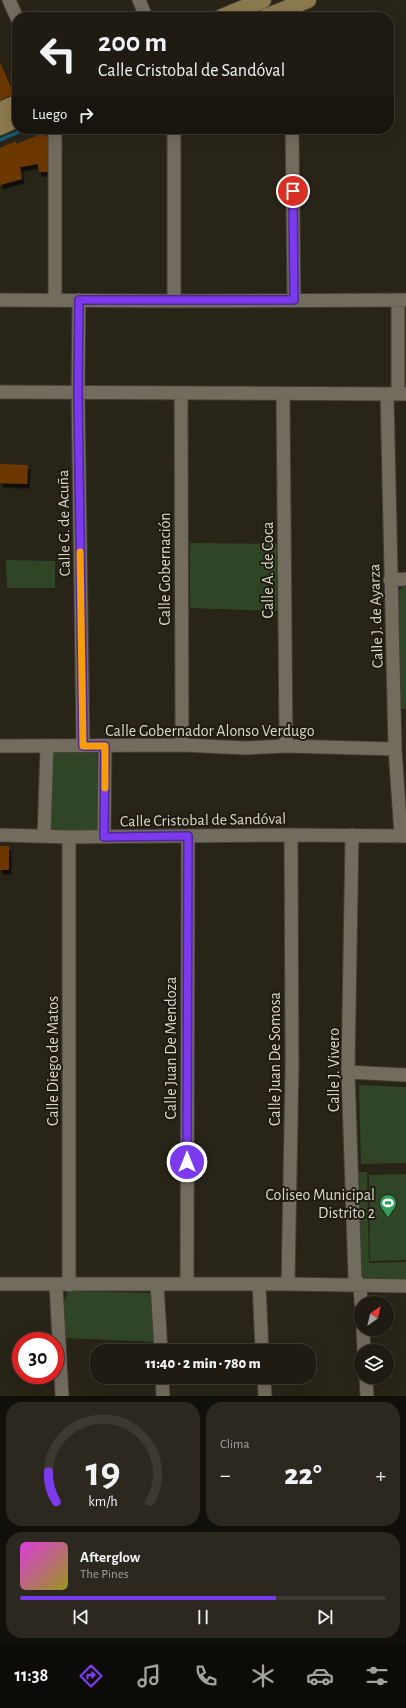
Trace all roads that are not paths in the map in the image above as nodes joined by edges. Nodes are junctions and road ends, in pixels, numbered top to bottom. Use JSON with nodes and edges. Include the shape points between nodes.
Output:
{"nodes":[{"id":1,"x":9,"y":0,"type":"edge"},
{"id":2,"x":139,"y":0,"type":"edge"},
{"id":3,"x":263,"y":0,"type":"edge"},
{"id":4,"x":308,"y":0,"type":"edge"},
{"id":5,"x":14,"y":12,"type":"edge"},
{"id":6,"x":144,"y":12,"type":"edge"},
{"id":7,"x":234,"y":12,"type":"edge"},
{"id":8,"x":287,"y":12,"type":"edge"},
{"id":9,"x":12,"y":105,"type":"edge"},
{"id":10,"x":0,"y":110,"type":"edge"},
{"id":11,"x":12,"y":122,"type":"edge"},
{"id":12,"x":0,"y":127,"type":"edge"},
{"id":13,"x":55,"y":134,"type":"edge"},
{"id":14,"x":174,"y":134,"type":"edge"},
{"id":15,"x":292,"y":134,"type":"edge"},
{"id":16,"x":55,"y":299,"type":"junction"},
{"id":17,"x":0,"y":300,"type":"edge"},
{"id":18,"x":79,"y":300,"type":"junction"},
{"id":19,"x":294,"y":300,"type":"junction"},
{"id":20,"x":402,"y":300,"type":"edge"},
{"id":21,"x":174,"y":301,"type":"junction"},
{"id":22,"x":0,"y":392,"type":"edge"},
{"id":23,"x":78,"y":392,"type":"junction"},
{"id":24,"x":181,"y":393,"type":"junction"},
{"id":25,"x":283,"y":394,"type":"junction"},
{"id":26,"x":397,"y":394,"type":"edge"},
{"id":27,"x":390,"y":580,"type":"junction"},
{"id":28,"x":406,"y":580,"type":"edge"},
{"id":29,"x":182,"y":745,"type":"junction"},
{"id":30,"x":0,"y":746,"type":"edge"},
{"id":31,"x":47,"y":746,"type":"junction"},
{"id":32,"x":83,"y":746,"type":"junction"},
{"id":33,"x":105,"y":746,"type":"junction"},
{"id":34,"x":286,"y":746,"type":"junction"},
{"id":35,"x":395,"y":749,"type":"junction"},
{"id":36,"x":0,"y":835,"type":"edge"},
{"id":37,"x":291,"y":835,"type":"junction"},
{"id":38,"x":44,"y":836,"type":"junction"},
{"id":39,"x":188,"y":836,"type":"junction"},
{"id":40,"x":352,"y":836,"type":"junction"},
{"id":41,"x":403,"y":836,"type":"edge"},
{"id":42,"x":69,"y":837,"type":"junction"},
{"id":43,"x":104,"y":837,"type":"junction"},
{"id":44,"x":348,"y":1072,"type":"junction"},
{"id":45,"x":406,"y":1075,"type":"edge"},
{"id":46,"x":0,"y":1284,"type":"edge"},
{"id":47,"x":157,"y":1284,"type":"junction"},
{"id":48,"x":187,"y":1284,"type":"junction"},
{"id":49,"x":258,"y":1284,"type":"junction"},
{"id":50,"x":288,"y":1284,"type":"junction"},
{"id":51,"x":62,"y":1285,"type":"junction"},
{"id":52,"x":360,"y":1286,"type":"junction"},
{"id":53,"x":406,"y":1286,"type":"edge"},
{"id":54,"x":361,"y":1296,"type":"edge"},
{"id":55,"x":160,"y":1344,"type":"edge"},
{"id":56,"x":262,"y":1344,"type":"edge"},
{"id":57,"x":162,"y":1384,"type":"edge"},
{"id":58,"x":264,"y":1384,"type":"edge"},
{"id":59,"x":366,"y":1384,"type":"edge"},
{"id":60,"x":62,"y":1396,"type":"edge"},
{"id":61,"x":163,"y":1396,"type":"edge"},
{"id":62,"x":265,"y":1396,"type":"edge"},
{"id":63,"x":367,"y":1396,"type":"edge"}],
"edges":[{"from":1,"to":5,"type":"street"},
{"from":2,"to":6,"type":"street"},
{"from":3,"to":7,"type":"main road"},
{"from":4,"to":8,"type":"main road"},
{"from":9,"to":10,"type":"main road"},
{"from":11,"to":12,"type":"main road"},
{"from":13,"to":16,"type":"street"},
{"from":14,"to":21,"type":"street"},
{"from":15,"to":19,"type":"street"},
{"from":16,"to":17,"type":"street"},
{"from":16,"to":18,"type":"street"},
{"from":18,"to":21,"type":"street"},
{"from":18,"to":23,"type":"street","name":"Calle G. de Acuña"},
{"from":19,"to":20,"type":"street"},
{"from":19,"to":21,"type":"street"},
{"from":20,"to":26,"type":"street","name":"Calle J. de Ayarza"},
{"from":22,"to":23,"type":"street"},
{"from":23,"to":24,"type":"street"},
{"from":23,"to":32,"type":"street","name":"Calle G. de Acuña"},
{"from":24,"to":25,"type":"street"},
{"from":24,"to":29,"type":"street","name":"Calle Gobernación"},
{"from":25,"to":26,"type":"street"},
{"from":25,"to":34,"type":"street","name":"Calle A. de Coca"},
{"from":26,"to":27,"type":"street","name":"Calle J. de Ayarza"},
{"from":27,"to":28,"type":"street"},
{"from":27,"to":35,"type":"street","name":"Calle J. de Ayarza"},
{"from":29,"to":33,"type":"street","name":"Calle Gobernador Alonso Verdugo"},
{"from":29,"to":34,"type":"street","name":"Calle Gobernador Alonso Verdugo","via":[[246,748]]},
{"from":30,"to":31,"type":"street","name":"Calle Gobernador Alonso Verdugo"},
{"from":31,"to":32,"type":"street","name":"Calle Gobernador Alonso Verdugo"},
{"from":31,"to":38,"type":"street"},
{"from":32,"to":33,"type":"street","name":"Calle Gobernador Alonso Verdugo"},
{"from":33,"to":43,"type":"street"},
{"from":34,"to":35,"type":"street","name":"Calle Gobernador Alonso Verdugo"},
{"from":35,"to":41,"type":"street","name":"Calle J. de Ayarza"},
{"from":36,"to":38,"type":"street","name":"Calle Cristobal de Sandóval"},
{"from":37,"to":39,"type":"street","name":"Calle Cristobal de Sandóval"},
{"from":37,"to":40,"type":"street","name":"Calle Cristobal de Sandóval"},
{"from":37,"to":50,"type":"street","name":"Calle Juan De Somosa","via":[[292,1068]]},
{"from":38,"to":42,"type":"street","name":"Calle Cristobal de Sandóval"},
{"from":39,"to":43,"type":"street","name":"Calle Cristobal de Sandóval"},
{"from":39,"to":48,"type":"street","name":"Calle Juan De Mendoza"},
{"from":40,"to":41,"type":"street","name":"Calle Cristobal de Sandóval"},
{"from":40,"to":44,"type":"street","name":"Calle J. Vivero"},
{"from":42,"to":43,"type":"street","name":"Calle Cristobal de Sandóval"},
{"from":42,"to":51,"type":"street","name":"Calle Diego de Matos"},
{"from":44,"to":45,"type":"street"},
{"from":44,"to":52,"type":"street","name":"Calle J. Vivero","via":[[355,1278]]},
{"from":46,"to":51,"type":"street"},
{"from":47,"to":48,"type":"street"},
{"from":47,"to":51,"type":"street"},
{"from":47,"to":55,"type":"street"},
{"from":48,"to":49,"type":"street"},
{"from":49,"to":50,"type":"street"},
{"from":49,"to":56,"type":"street"},
{"from":50,"to":52,"type":"street"},
{"from":51,"to":60,"type":"street","name":"Calle Diego de Matos"},
{"from":52,"to":53,"type":"street"},
{"from":52,"to":54,"type":"street","name":"Calle J. Vivero"},
{"from":57,"to":61,"type":"street"},
{"from":58,"to":62,"type":"street"},
{"from":59,"to":63,"type":"street"}]}
